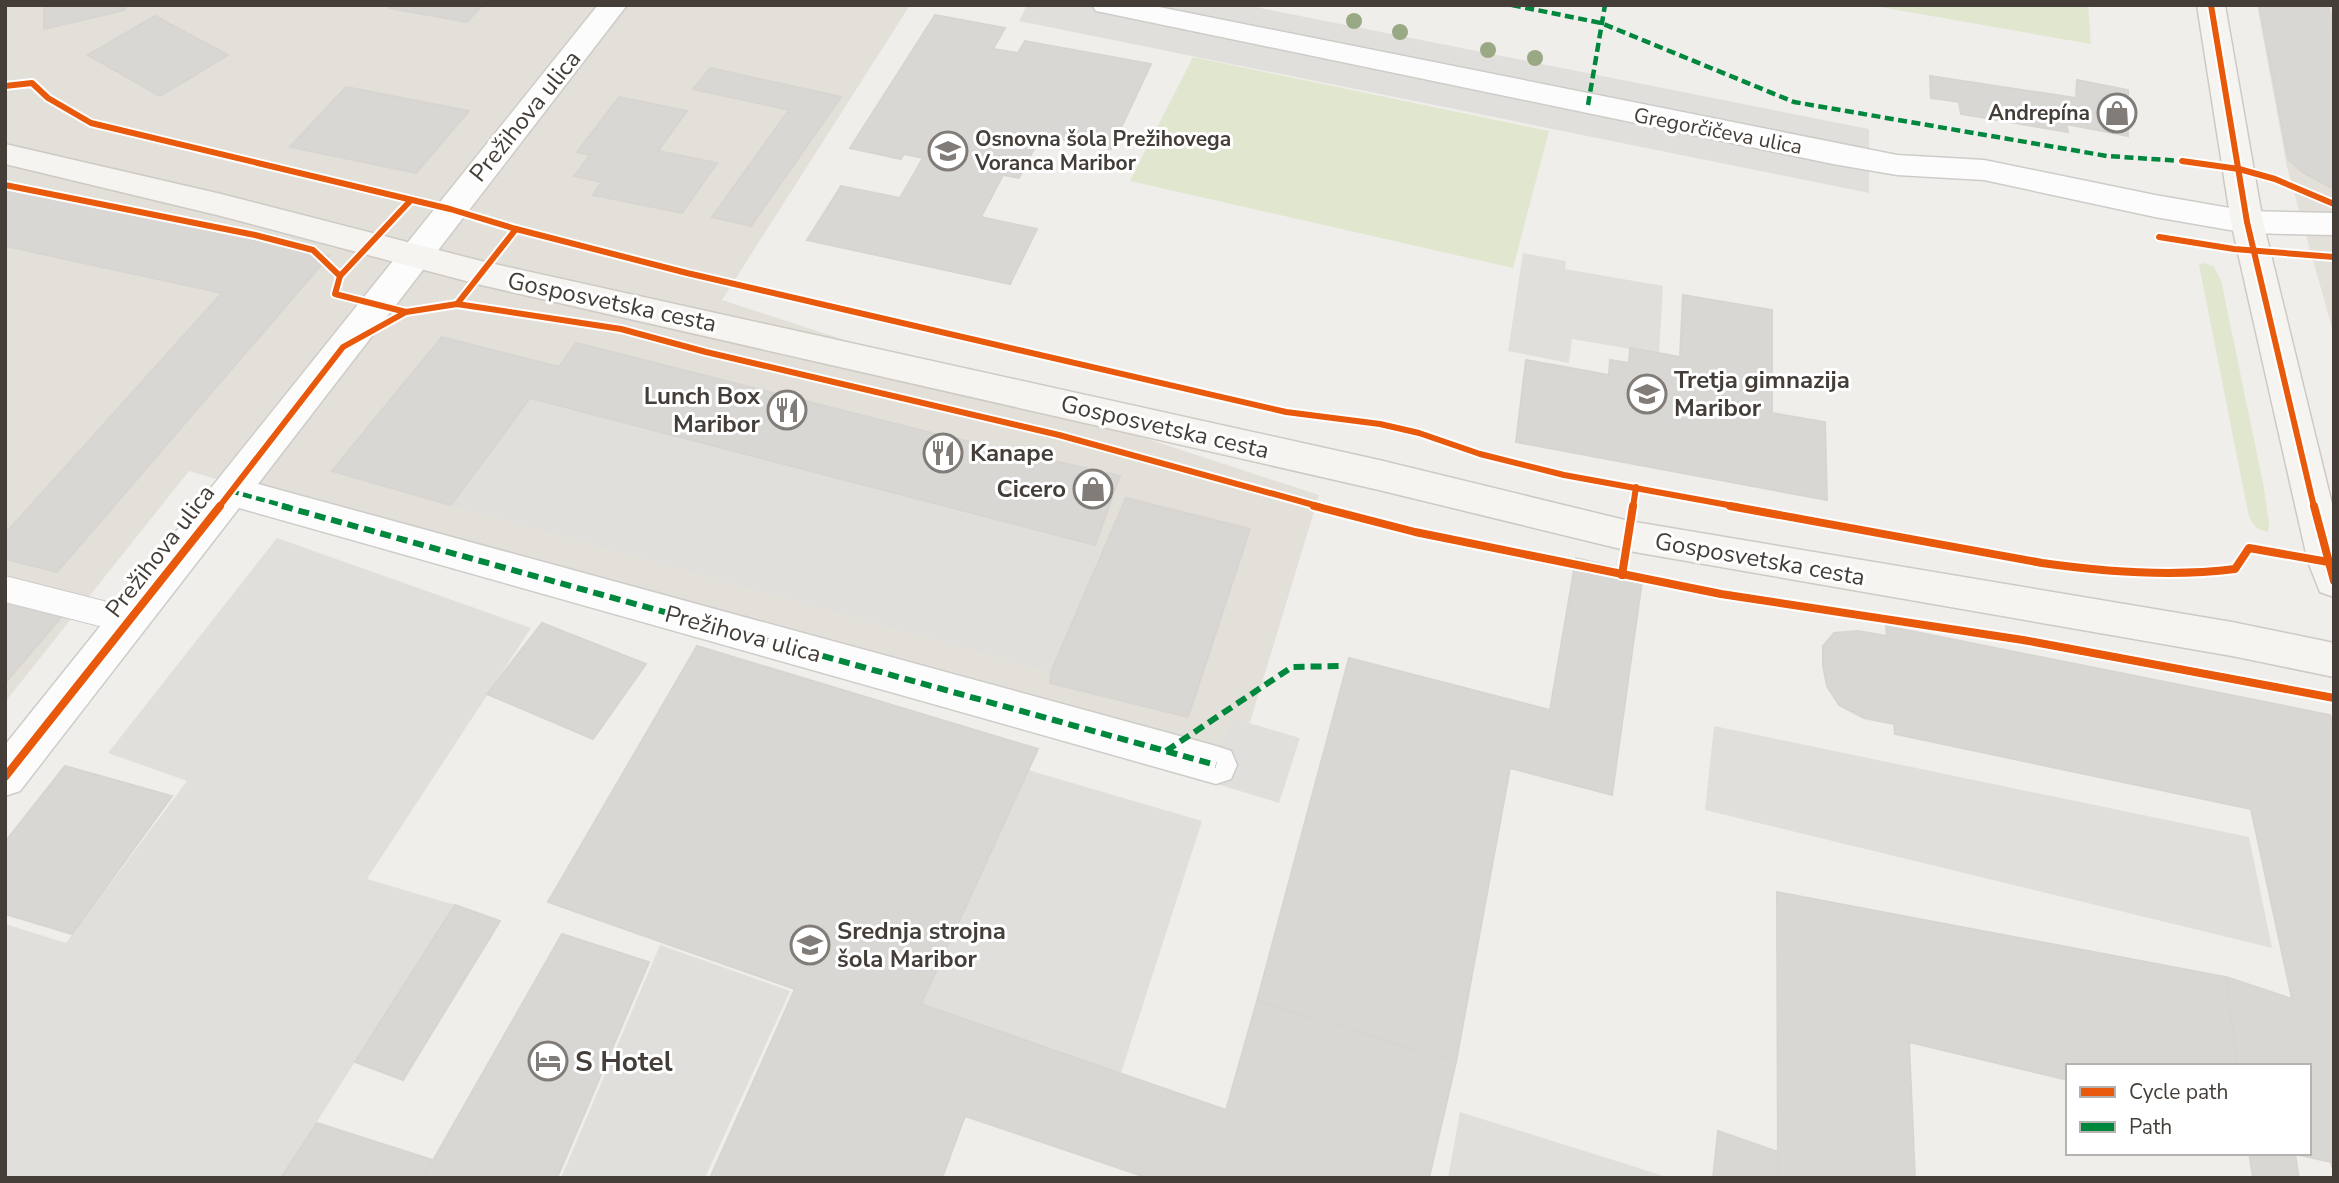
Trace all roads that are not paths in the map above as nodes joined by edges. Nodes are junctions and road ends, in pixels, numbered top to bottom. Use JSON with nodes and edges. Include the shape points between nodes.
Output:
{"nodes":[{"id":1,"x":613,"y":5,"type":"edge"},
{"id":2,"x":1106,"y":5,"type":"edge"},
{"id":3,"x":2211,"y":5,"type":"edge"},
{"id":4,"x":5,"y":154,"type":"edge"},
{"id":5,"x":2246,"y":222,"type":"junction"},
{"id":6,"x":2334,"y":224,"type":"edge"},
{"id":7,"x":414,"y":257,"type":"junction"},
{"id":8,"x":230,"y":491,"type":"junction"},
{"id":9,"x":2334,"y":581,"type":"edge"},
{"id":10,"x":5,"y":589,"type":"edge"},
{"id":11,"x":131,"y":621,"type":"junction"},
{"id":12,"x":2334,"y":660,"type":"edge"},
{"id":13,"x":1216,"y":765,"type":"dead end"},
{"id":14,"x":5,"y":777,"type":"edge"}],
"edges":[{"from":1,"to":7,"type":"street","name":"Prežihova ulica"},
{"from":2,"to":5,"type":"street","name":"Gregorčičeva ulica","via":[[1833,154],[1984,170]]},
{"from":3,"to":5,"type":"street"},
{"from":4,"to":7,"type":"street","name":"Gosposvetska cesta"},
{"from":5,"to":6,"type":"street","name":"Gregorčičeva ulica"},
{"from":5,"to":9,"type":"street"},
{"from":7,"to":8,"type":"street","name":"Prežihova ulica"},
{"from":7,"to":12,"type":"street","name":"Gosposvetska cesta","via":[[1629,536]]},
{"from":8,"to":11,"type":"street","name":"Prežihova ulica"},
{"from":8,"to":13,"type":"street","name":"Prežihova ulica"},
{"from":10,"to":11,"type":"lane"},
{"from":11,"to":14,"type":"street","name":"Prežihova ulica"}]}
